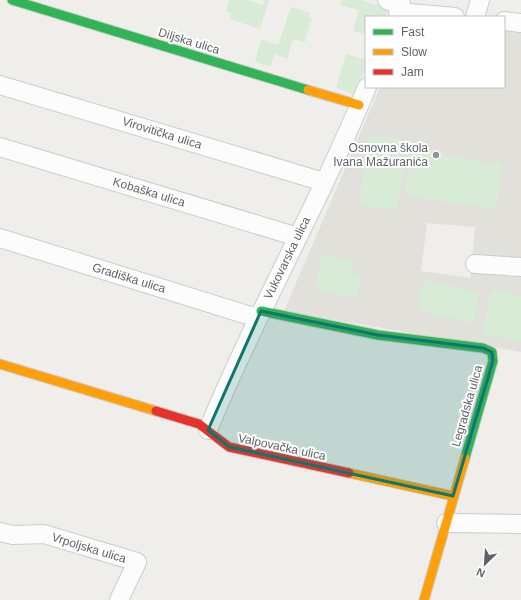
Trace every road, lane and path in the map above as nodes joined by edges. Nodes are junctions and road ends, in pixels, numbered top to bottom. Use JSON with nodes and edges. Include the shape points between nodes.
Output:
{"nodes":[{"id":1,"x":12,"y":0,"type":"edge"},
{"id":2,"x":480,"y":0,"type":"edge"},
{"id":3,"x":397,"y":7,"type":"edge"},
{"id":4,"x":448,"y":16,"type":"edge"},
{"id":5,"x":475,"y":16,"type":"edge"},
{"id":6,"x":505,"y":21,"type":"edge"},
{"id":7,"x":521,"y":23,"type":"edge"},
{"id":8,"x":0,"y":85,"type":"edge"},
{"id":9,"x":366,"y":88,"type":"edge"},
{"id":10,"x":359,"y":105,"type":"junction"},
{"id":11,"x":0,"y":147,"type":"edge"},
{"id":12,"x":324,"y":182,"type":"junction"},
{"id":13,"x":298,"y":237,"type":"junction"},
{"id":14,"x":0,"y":238,"type":"edge"},
{"id":15,"x":475,"y":264,"type":"dead end"},
{"id":16,"x":521,"y":267,"type":"edge"},
{"id":17,"x":259,"y":314,"type":"junction"},
{"id":18,"x":0,"y":364,"type":"edge"},
{"id":19,"x":208,"y":430,"type":"junction"},
{"id":20,"x":453,"y":496,"type":"junction"},
{"id":21,"x":446,"y":523,"type":"junction"},
{"id":22,"x":521,"y":524,"type":"edge"},
{"id":23,"x":0,"y":532,"type":"edge"},
{"id":24,"x":119,"y":600,"type":"edge"},
{"id":25,"x":424,"y":600,"type":"edge"}],
"edges":[{"from":1,"to":10,"type":"street","name":"Diljska ulica"},
{"from":2,"to":5,"type":"street"},
{"from":3,"to":4,"type":"street"},
{"from":6,"to":7,"type":"street"},
{"from":8,"to":12,"type":"street","name":"Virovitička ulica"},
{"from":9,"to":10,"type":"street","name":"Vukovarska ulica"},
{"from":10,"to":12,"type":"street","name":"Vukovarska ulica"},
{"from":11,"to":13,"type":"street","name":"Kobaška ulica"},
{"from":12,"to":13,"type":"street","name":"Vukovarska ulica"},
{"from":13,"to":17,"type":"street","name":"Vukovarska ulica"},
{"from":14,"to":17,"type":"street","name":"Gradiška ulica"},
{"from":15,"to":16,"type":"street"},
{"from":17,"to":19,"type":"street","name":"Vukovarska ulica"},
{"from":17,"to":20,"type":"street","name":"Legradska ulica","via":[[378,335],[483,348],[492,352],[493,361]]},
{"from":18,"to":19,"type":"street","name":"Valpovačka ulica","via":[[188,420]]},
{"from":19,"to":20,"type":"street","name":"Valpovačka ulica","via":[[229,447]]},
{"from":20,"to":21,"type":"street","name":"Legradska ulica"},
{"from":21,"to":22,"type":"street"},
{"from":21,"to":25,"type":"street","name":"Legradska ulica"},
{"from":23,"to":24,"type":"street","name":"Vrpoljska ulica","via":[[13,535],[44,534],[136,562]]}]}
